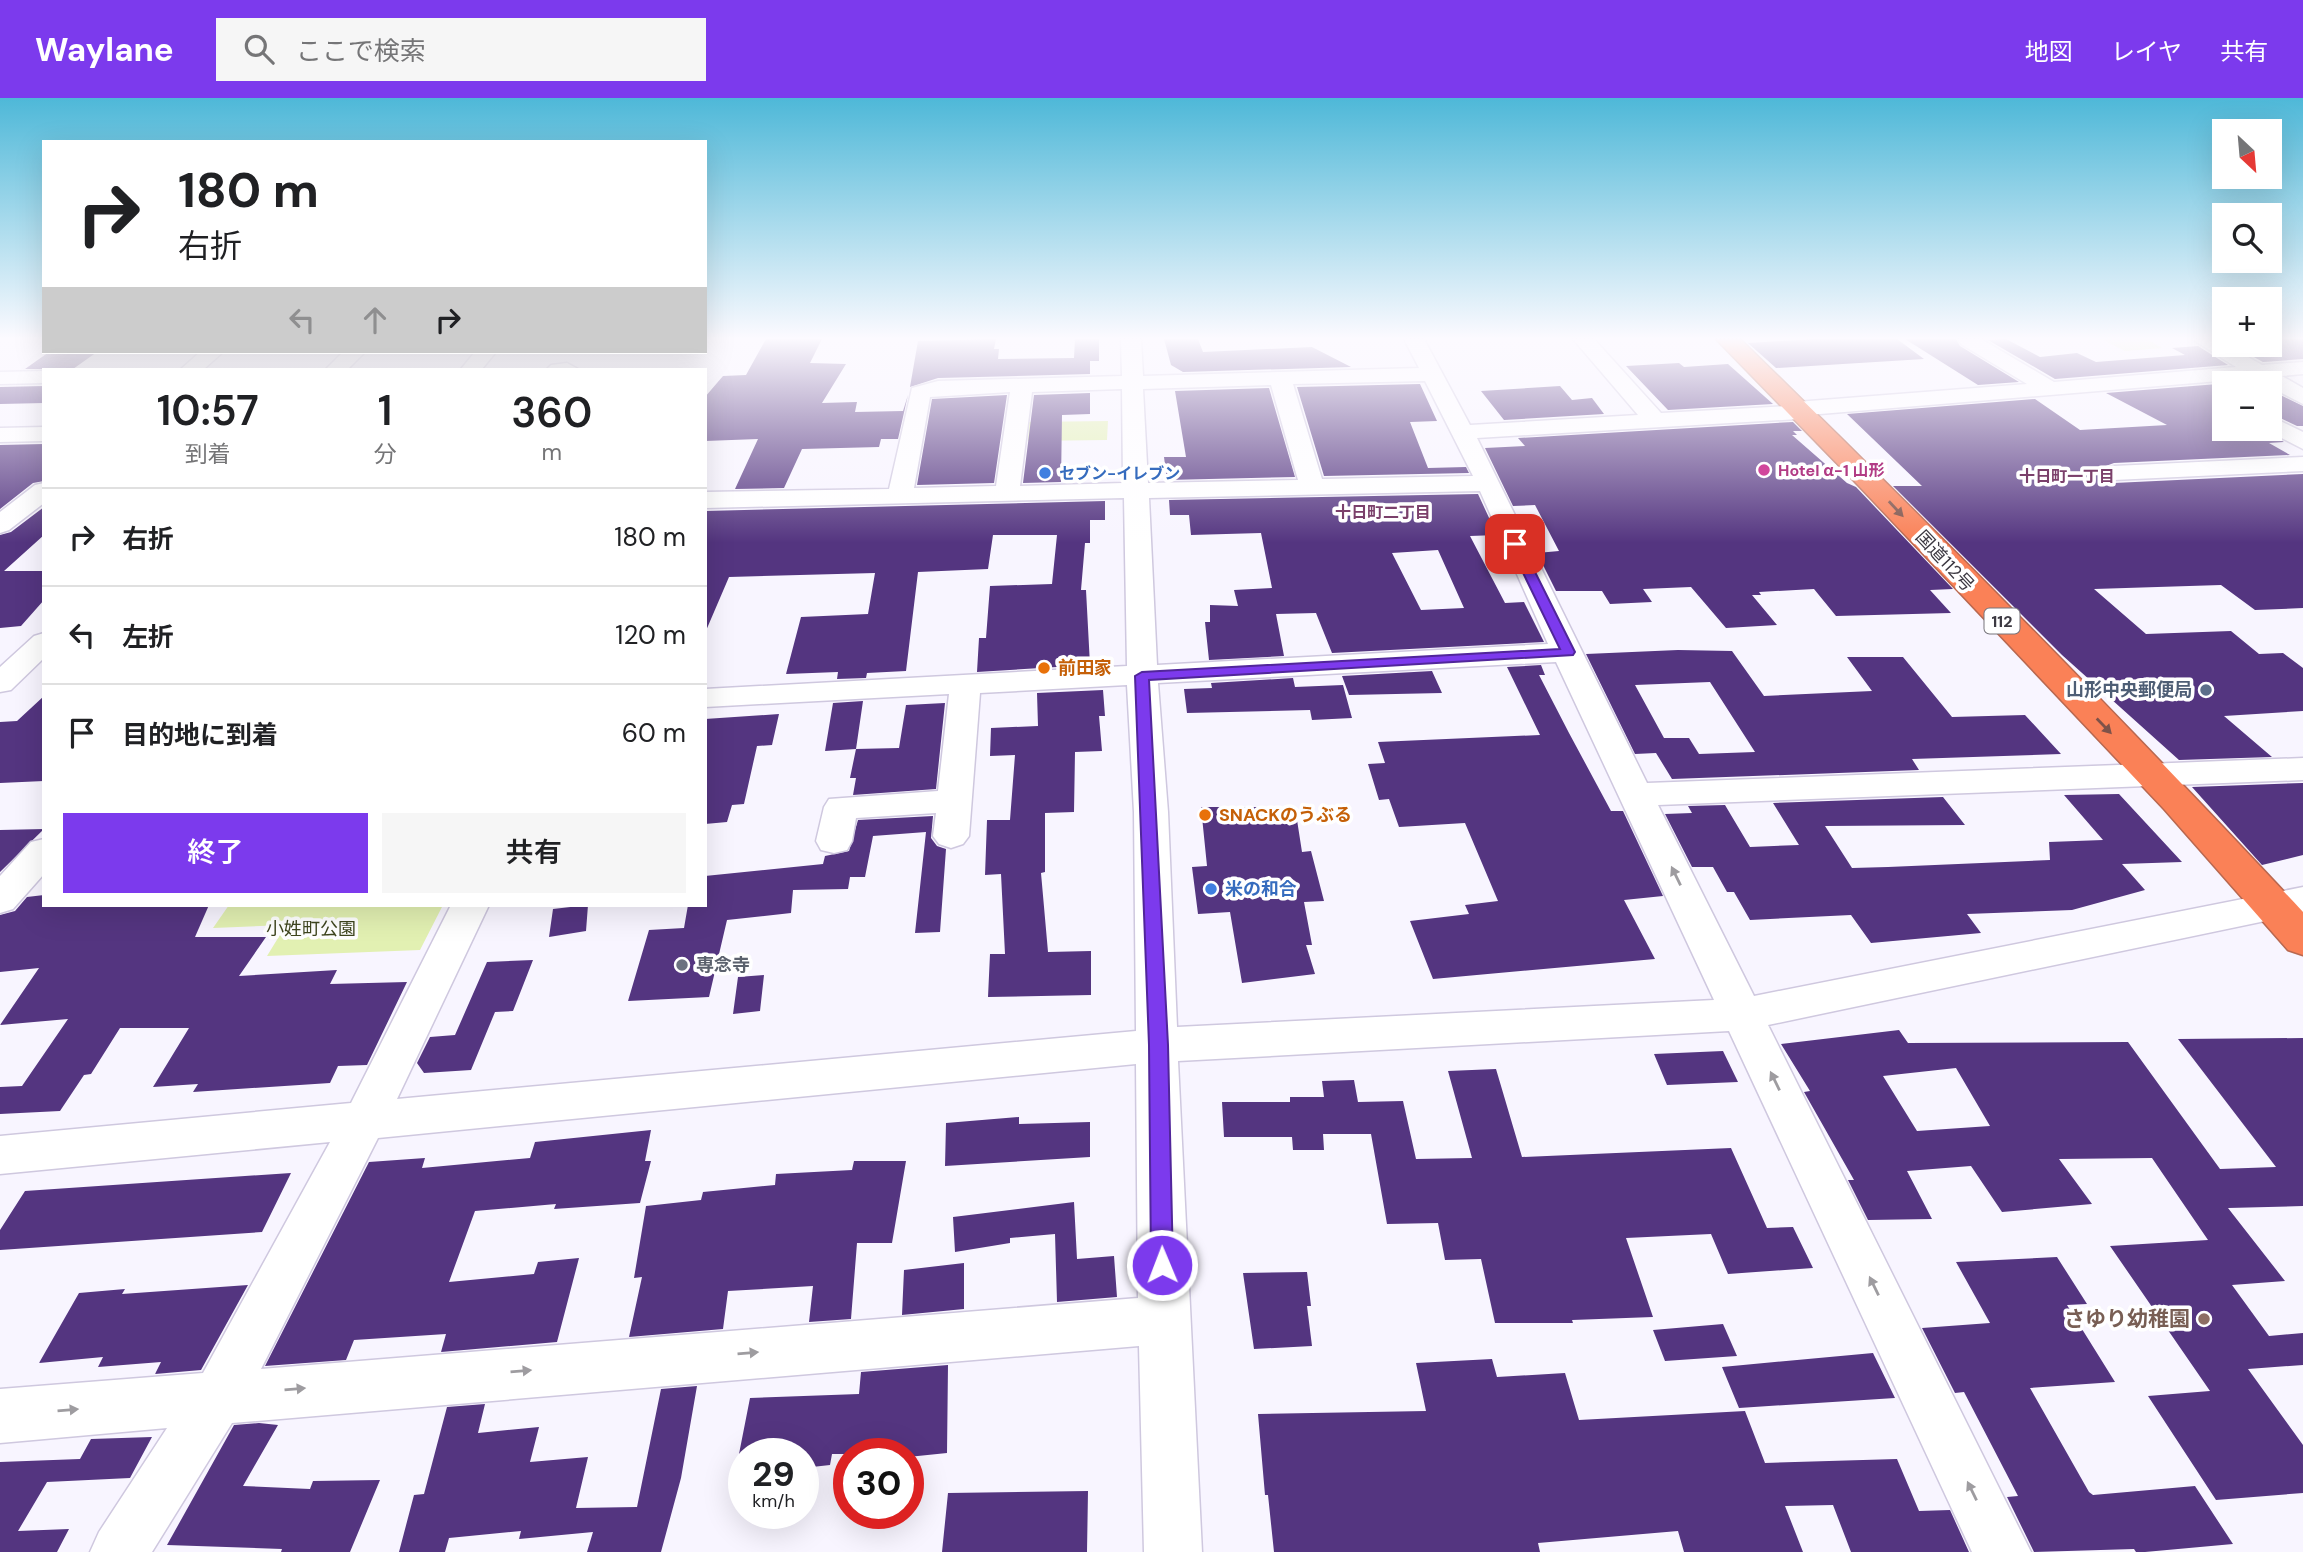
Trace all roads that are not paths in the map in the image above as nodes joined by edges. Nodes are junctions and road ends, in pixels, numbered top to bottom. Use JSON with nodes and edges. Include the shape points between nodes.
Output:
{"nodes":[{"id":1,"x":916,"y":407,"type":"edge"},
{"id":2,"x":1018,"y":407,"type":"edge"},
{"id":3,"x":1133,"y":407,"type":"edge"},
{"id":4,"x":1288,"y":407,"type":"edge"},
{"id":5,"x":1448,"y":407,"type":"edge"},
{"id":6,"x":1644,"y":407,"type":"edge"},
{"id":7,"x":1794,"y":407,"type":"edge"},
{"id":8,"x":1835,"y":407,"type":"edge"},
{"id":9,"x":1797,"y":410,"type":"junction"},
{"id":10,"x":1655,"y":419,"type":"junction"},
{"id":11,"x":2282,"y":430,"type":"edge"},
{"id":12,"x":1462,"y":432,"type":"junction"},
{"id":13,"x":42,"y":434,"type":"edge"},
{"id":14,"x":0,"y":435,"type":"edge"},
{"id":15,"x":2303,"y":442,"type":"edge"},
{"id":16,"x":2303,"y":464,"type":"edge"},
{"id":17,"x":2114,"y":473,"type":"dead end"},
{"id":18,"x":1489,"y":484,"type":"junction"},
{"id":19,"x":1312,"y":487,"type":"junction"},
{"id":20,"x":42,"y":491,"type":"edge"},
{"id":21,"x":1137,"y":491,"type":"junction"},
{"id":22,"x":1007,"y":493,"type":"junction"},
{"id":23,"x":900,"y":495,"type":"junction"},
{"id":24,"x":707,"y":500,"type":"edge"},
{"id":25,"x":42,"y":512,"type":"edge"},
{"id":26,"x":5,"y":517,"type":"edge"},
{"id":27,"x":42,"y":644,"type":"edge"},
{"id":28,"x":1568,"y":652,"type":"junction"},
{"id":29,"x":1142,"y":676,"type":"junction"},
{"id":30,"x":0,"y":683,"type":"edge"},
{"id":31,"x":965,"y":685,"type":"junction"},
{"id":32,"x":707,"y":698,"type":"edge"},
{"id":33,"x":2303,"y":769,"type":"edge"},
{"id":34,"x":2152,"y":776,"type":"junction"},
{"id":35,"x":1637,"y":794,"type":"junction"},
{"id":36,"x":955,"y":801,"type":"junction"},
{"id":37,"x":951,"y":836,"type":"dead end"},
{"id":38,"x":834,"y":841,"type":"dead end"},
{"id":39,"x":42,"y":853,"type":"edge"},
{"id":40,"x":0,"y":900,"type":"edge"},
{"id":41,"x":2288,"y":903,"type":"edge"},
{"id":42,"x":469,"y":907,"type":"edge"},
{"id":43,"x":2303,"y":939,"type":"edge"},
{"id":44,"x":1743,"y":1014,"type":"junction"},
{"id":45,"x":1158,"y":1045,"type":"junction"},
{"id":46,"x":366,"y":1118,"type":"junction"},
{"id":47,"x":0,"y":1155,"type":"edge"},
{"id":48,"x":1163,"y":1320,"type":"junction"},
{"id":49,"x":219,"y":1396,"type":"junction"},
{"id":50,"x":0,"y":1416,"type":"edge"},
{"id":51,"x":119,"y":1552,"type":"edge"},
{"id":52,"x":1172,"y":1552,"type":"edge"},
{"id":53,"x":2002,"y":1552,"type":"edge"}],
"edges":[{"from":1,"to":23,"type":"street"},
{"from":2,"to":22,"type":"street"},
{"from":3,"to":21,"type":"street"},
{"from":4,"to":19,"type":"street"},
{"from":5,"to":12,"type":"street"},
{"from":6,"to":10,"type":"street"},
{"from":7,"to":9,"type":"highway","name":"国道112号","number":"112"},
{"from":8,"to":9,"type":"street"},
{"from":9,"to":10,"type":"street"},
{"from":9,"to":34,"type":"highway","name":"国道112号","number":"112","one_way":true},
{"from":10,"to":12,"type":"street"},
{"from":11,"to":15,"type":"street"},
{"from":12,"to":18,"type":"street"},
{"from":13,"to":14,"type":"street"},
{"from":16,"to":17,"type":"street"},
{"from":18,"to":19,"type":"street"},
{"from":18,"to":28,"type":"street"},
{"from":19,"to":21,"type":"street"},
{"from":20,"to":26,"type":"street"},
{"from":21,"to":22,"type":"street"},
{"from":21,"to":29,"type":"street"},
{"from":22,"to":23,"type":"street"},
{"from":23,"to":24,"type":"street"},
{"from":25,"to":26,"type":"street"},
{"from":27,"to":30,"type":"street"},
{"from":28,"to":29,"type":"street"},
{"from":28,"to":35,"type":"street"},
{"from":29,"to":31,"type":"street"},
{"from":29,"to":45,"type":"street"},
{"from":31,"to":32,"type":"street"},
{"from":31,"to":36,"type":"street"},
{"from":33,"to":34,"type":"street"},
{"from":34,"to":35,"type":"street"},
{"from":34,"to":41,"type":"highway","name":"国道112号","number":"112"},
{"from":44,"to":35,"type":"street","one_way":true},
{"from":36,"to":37,"type":"street"},
{"from":36,"to":38,"type":"street","via":[[841,807]]},
{"from":39,"to":40,"type":"street"},
{"from":41,"to":43,"type":"highway","name":"国道112号","number":"112"},
{"from":41,"to":44,"type":"street"},
{"from":42,"to":46,"type":"street"},
{"from":44,"to":45,"type":"street"},
{"from":53,"to":44,"type":"street","one_way":true},
{"from":45,"to":46,"type":"street"},
{"from":45,"to":48,"type":"street"},
{"from":46,"to":47,"type":"street"},
{"from":46,"to":49,"type":"street"},
{"from":49,"to":48,"type":"street","one_way":true},
{"from":48,"to":52,"type":"street"},
{"from":50,"to":49,"type":"street","one_way":true},
{"from":49,"to":51,"type":"street"}]}
